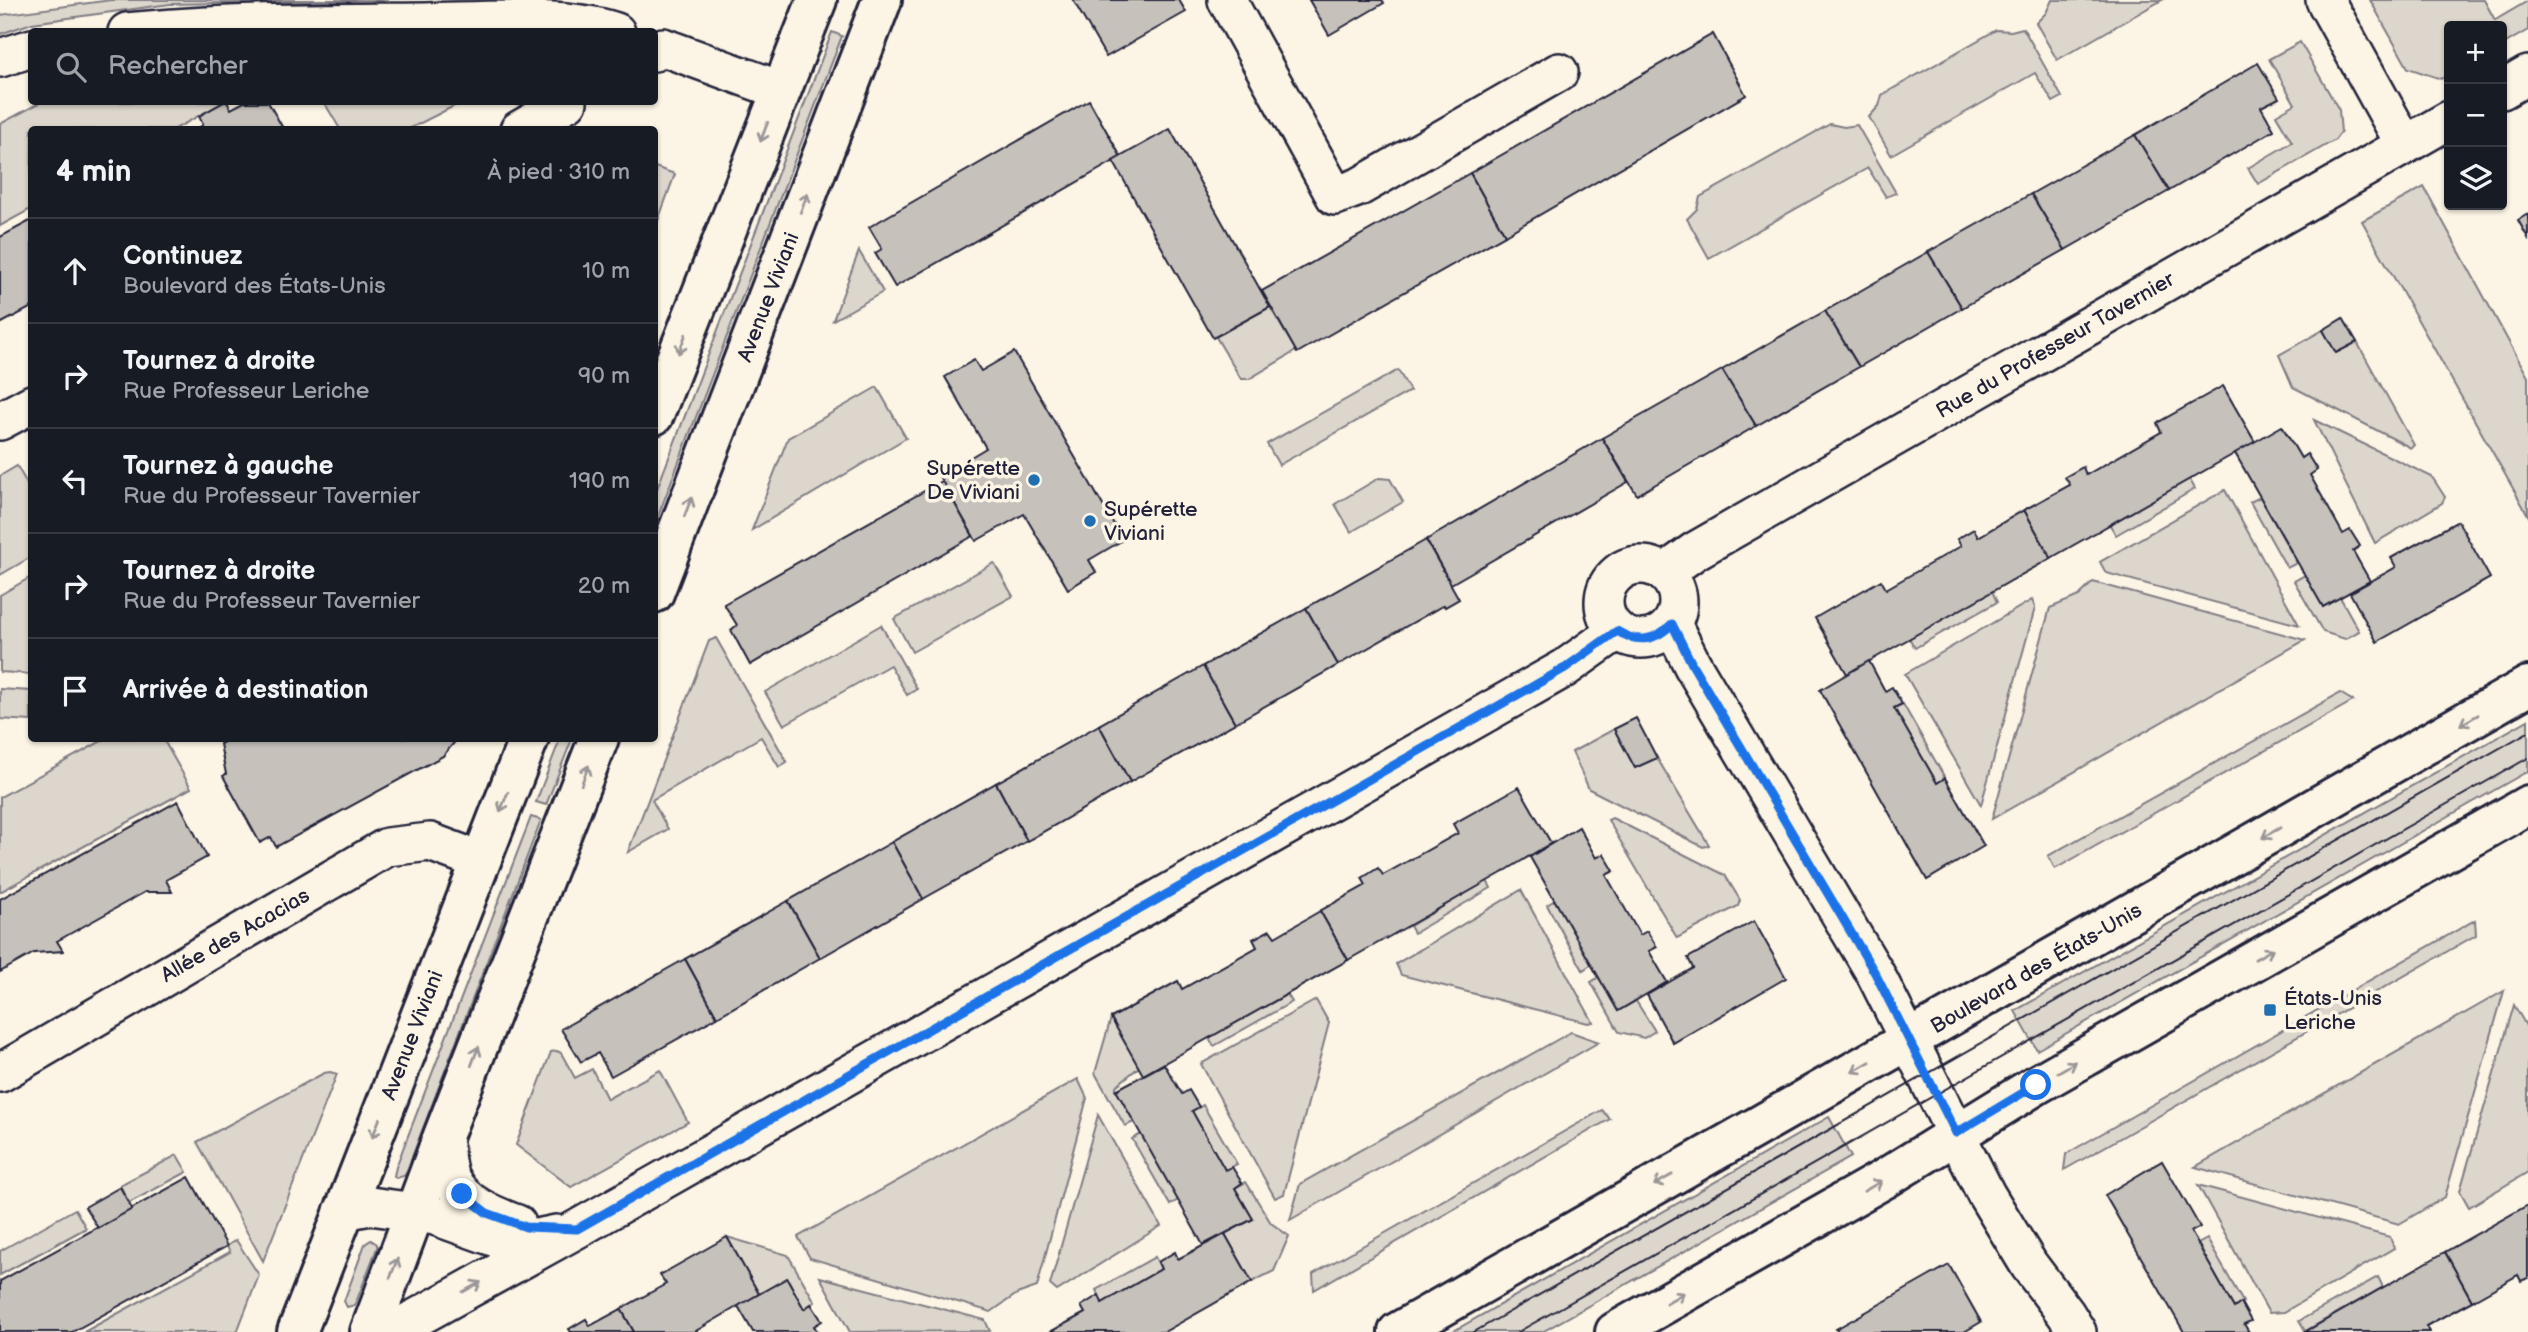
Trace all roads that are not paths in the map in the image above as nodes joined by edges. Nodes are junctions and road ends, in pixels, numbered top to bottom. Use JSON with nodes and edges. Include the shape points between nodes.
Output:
{"nodes":[{"id":1,"x":817,"y":0,"type":"edge"},
{"id":2,"x":882,"y":0,"type":"edge"},
{"id":3,"x":1227,"y":0,"type":"edge"},
{"id":4,"x":2325,"y":0,"type":"edge"},
{"id":5,"x":165,"y":28,"type":"edge"},
{"id":6,"x":603,"y":28,"type":"edge"},
{"id":7,"x":658,"y":48,"type":"edge"},
{"id":8,"x":28,"y":49,"type":"edge"},
{"id":9,"x":0,"y":58,"type":"edge"},
{"id":10,"x":1559,"y":72,"type":"dead end"},
{"id":11,"x":2528,"y":75,"type":"edge"},
{"id":12,"x":2507,"y":87,"type":"edge"},
{"id":13,"x":780,"y":90,"type":"junction"},
{"id":14,"x":563,"y":105,"type":"edge"},
{"id":15,"x":2444,"y":123,"type":"edge"},
{"id":16,"x":526,"y":126,"type":"edge"},
{"id":17,"x":2405,"y":145,"type":"junction"},
{"id":18,"x":658,"y":405,"type":"edge"},
{"id":19,"x":28,"y":406,"type":"edge"},
{"id":20,"x":0,"y":421,"type":"edge"},
{"id":21,"x":1664,"y":573,"type":"junction"},
{"id":22,"x":658,"y":583,"type":"edge"},
{"id":23,"x":1672,"y":624,"type":"junction"},
{"id":24,"x":1617,"y":631,"type":"junction"},
{"id":25,"x":2528,"y":686,"type":"edge"},
{"id":26,"x":527,"y":742,"type":"edge"},
{"id":27,"x":597,"y":742,"type":"edge"},
{"id":28,"x":2528,"y":805,"type":"edge"},
{"id":29,"x":481,"y":861,"type":"junction"},
{"id":30,"x":1908,"y":1040,"type":"junction"},
{"id":31,"x":0,"y":1073,"type":"edge"},
{"id":32,"x":1956,"y":1133,"type":"junction"},
{"id":33,"x":443,"y":1136,"type":"junction"},
{"id":34,"x":343,"y":1211,"type":"junction"},
{"id":35,"x":415,"y":1212,"type":"junction"},
{"id":36,"x":577,"y":1229,"type":"junction"},
{"id":37,"x":303,"y":1330,"type":"edge"},
{"id":38,"x":370,"y":1332,"type":"edge"},
{"id":39,"x":391,"y":1332,"type":"edge"},
{"id":40,"x":1398,"y":1332,"type":"edge"},
{"id":41,"x":1615,"y":1332,"type":"edge"},
{"id":42,"x":2077,"y":1332,"type":"edge"}],
"edges":[{"from":1,"to":13,"type":"street"},
{"from":22,"to":2,"type":"street","name":"Avenue Viviani","one_way":true},
{"from":3,"to":10,"type":"street","via":[[1335,196],[1359,187]]},
{"from":4,"to":17,"type":"street"},
{"from":5,"to":6,"type":"street","via":[[514,20]]},
{"from":7,"to":13,"type":"street"},
{"from":8,"to":9,"type":"street"},
{"from":11,"to":12,"type":"street"},
{"from":13,"to":18,"type":"street","one_way":true},
{"from":14,"to":16,"type":"street"},
{"from":15,"to":17,"type":"street","name":"Rue du Professeur Tavernier"},
{"from":17,"to":21,"type":"street","name":"Rue du Professeur Tavernier","via":[[1707,544]]},
{"from":19,"to":20,"type":"street"},
{"from":21,"to":23,"type":"street","via":[[1677,592]]},
{"from":21,"to":24,"type":"street","via":[[1653,567],[1628,567],[1608,584],[1605,609]]},
{"from":23,"to":24,"type":"street","via":[[1652,639],[1640,640]]},
{"from":23,"to":30,"type":"street","via":[[1875,973]]},
{"from":24,"to":36,"type":"street","via":[[1565,668]]},
{"from":25,"to":30,"type":"street","name":"Boulevard des États-Unis","one_way":true},
{"from":26,"to":29,"type":"street","name":"Avenue Viviani","one_way":true},
{"from":33,"to":27,"type":"street","one_way":true},
{"from":32,"to":28,"type":"street","one_way":true},
{"from":29,"to":31,"type":"street","name":"Allée des Acacias","via":[[430,842],[387,847]]},
{"from":29,"to":34,"type":"street","name":"Avenue Viviani","one_way":true},
{"from":30,"to":32,"type":"street"},
{"from":30,"to":40,"type":"street","name":"Boulevard des États-Unis","one_way":true},
{"from":41,"to":32,"type":"street","one_way":true},
{"from":32,"to":42,"type":"street","via":[[2010,1235]]},
{"from":33,"to":35,"type":"street"},
{"from":33,"to":36,"type":"street","via":[[450,1178],[487,1213],[526,1227]]},
{"from":34,"to":35,"type":"street","via":[[370,1206]]},
{"from":34,"to":37,"type":"street","name":"Avenue Viviani"},
{"from":35,"to":36,"type":"street","via":[[522,1241]]},
{"from":38,"to":35,"type":"street","one_way":true},
{"from":39,"to":36,"type":"street","one_way":true}]}
